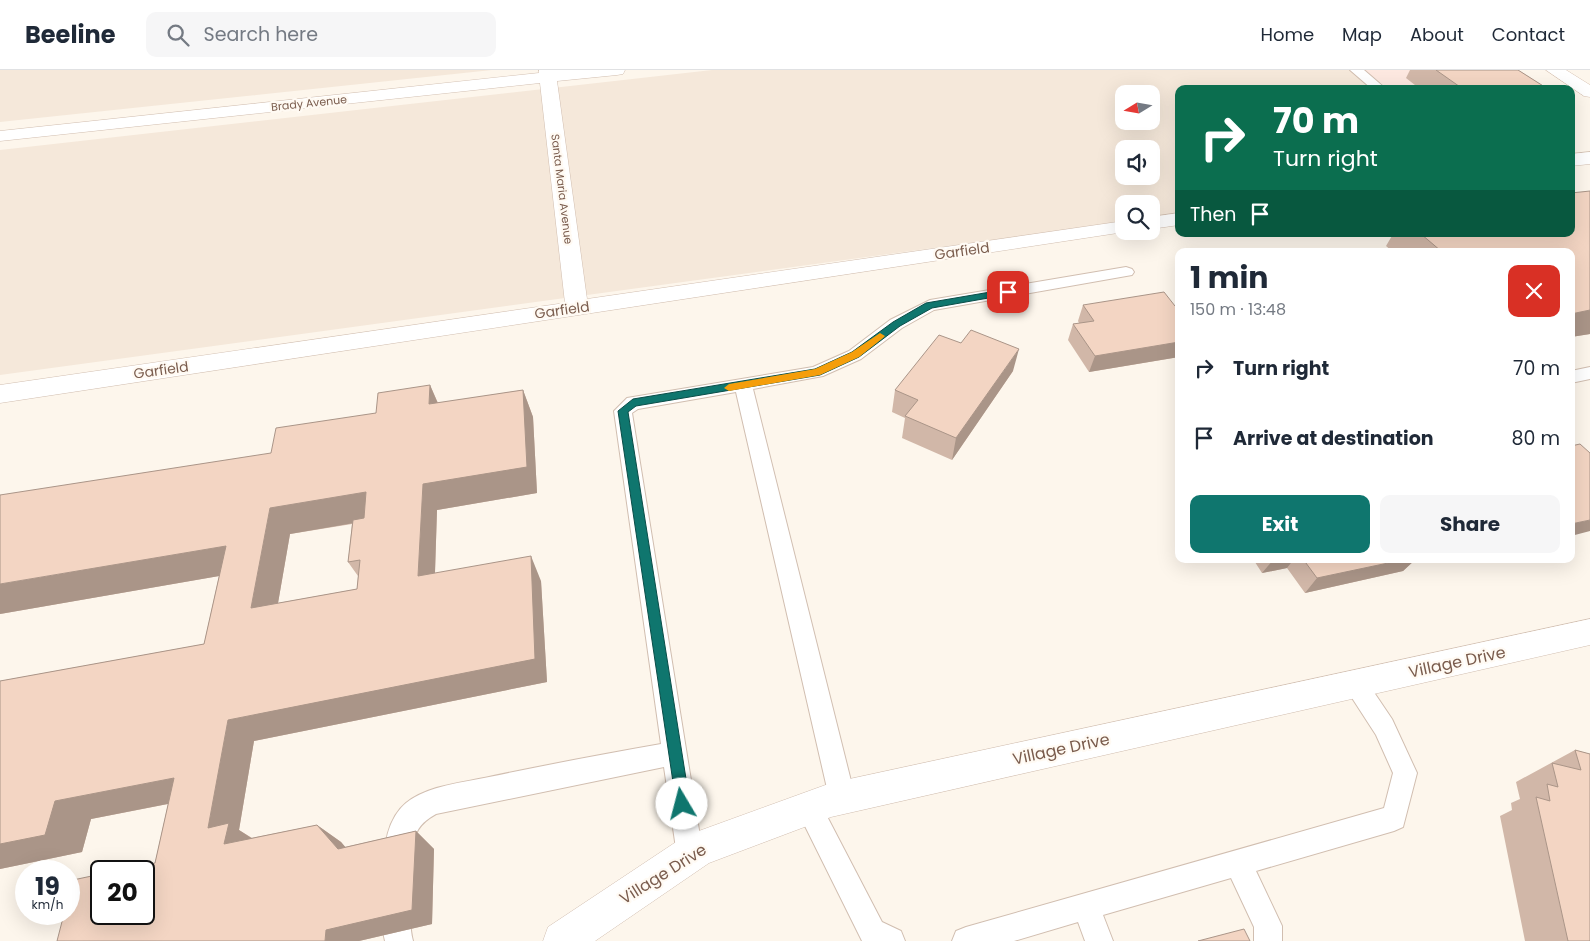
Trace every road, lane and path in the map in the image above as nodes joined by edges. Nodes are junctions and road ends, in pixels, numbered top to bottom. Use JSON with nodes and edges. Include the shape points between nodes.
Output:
{"nodes":[{"id":1,"x":617,"y":70,"type":"edge"},
{"id":2,"x":1356,"y":70,"type":"edge"},
{"id":3,"x":1554,"y":70,"type":"edge"},
{"id":4,"x":547,"y":74,"type":"edge"},
{"id":5,"x":1375,"y":85,"type":"edge"},
{"id":6,"x":1590,"y":92,"type":"edge"},
{"id":7,"x":0,"y":136,"type":"edge"},
{"id":8,"x":1590,"y":158,"type":"edge"},
{"id":9,"x":1575,"y":160,"type":"edge"},
{"id":10,"x":1175,"y":220,"type":"edge"},
{"id":11,"x":1160,"y":222,"type":"edge"},
{"id":12,"x":1115,"y":228,"type":"edge"},
{"id":13,"x":1126,"y":272,"type":"dead end"},
{"id":14,"x":577,"y":308,"type":"junction"},
{"id":15,"x":1590,"y":374,"type":"edge"},
{"id":16,"x":1575,"y":376,"type":"edge"},
{"id":17,"x":743,"y":385,"type":"junction"},
{"id":18,"x":0,"y":394,"type":"edge"},
{"id":19,"x":1590,"y":632,"type":"edge"},
{"id":20,"x":1354,"y":684,"type":"junction"},
{"id":21,"x":675,"y":753,"type":"junction"},
{"id":22,"x":842,"y":797,"type":"junction"},
{"id":23,"x":809,"y":808,"type":"junction"},
{"id":24,"x":690,"y":855,"type":"junction"},
{"id":25,"x":1238,"y":863,"type":"junction"},
{"id":26,"x":1086,"y":906,"type":"junction"},
{"id":27,"x":399,"y":941,"type":"edge"},
{"id":28,"x":562,"y":941,"type":"edge"},
{"id":29,"x":891,"y":941,"type":"edge"},
{"id":30,"x":966,"y":941,"type":"edge"},
{"id":31,"x":1099,"y":941,"type":"edge"},
{"id":32,"x":1268,"y":941,"type":"edge"}],
"edges":[{"from":1,"to":4,"type":"street","name":"Brady Avenue"},
{"from":2,"to":5,"type":"lane"},
{"from":3,"to":6,"type":"street"},
{"from":4,"to":7,"type":"street","name":"Brady Avenue"},
{"from":4,"to":14,"type":"street","name":"Santa Maria Avenue"},
{"from":8,"to":9,"type":"street"},
{"from":10,"to":11,"type":"street"},
{"from":12,"to":14,"type":"street","name":"Garfield"},
{"from":13,"to":17,"type":"lane","via":[[930,305],[896,324],[855,355],[817,372]]},
{"from":14,"to":18,"type":"street","name":"Garfield"},
{"from":15,"to":16,"type":"lane"},
{"from":17,"to":21,"type":"lane","via":[[633,403],[623,411]]},
{"from":17,"to":22,"type":"lane"},
{"from":19,"to":20,"type":"street","name":"Village Drive"},
{"from":20,"to":22,"type":"street","name":"Village Drive"},
{"from":20,"to":25,"type":"lane","via":[[1384,727],[1405,773],[1394,818]]},
{"from":21,"to":24,"type":"lane"},
{"from":21,"to":27,"type":"lane","via":[[538,779],[422,808],[404,824],[399,840],[396,930]]},
{"from":22,"to":23,"type":"street","name":"Village Drive"},
{"from":23,"to":24,"type":"street","name":"Village Drive","via":[[698,849]]},
{"from":23,"to":29,"type":"lane","via":[[872,932]]},
{"from":24,"to":28,"type":"street","name":"Village Drive"},
{"from":25,"to":26,"type":"lane"},
{"from":25,"to":32,"type":"lane","via":[[1268,926]]},
{"from":26,"to":30,"type":"lane"},
{"from":26,"to":31,"type":"lane"}]}
